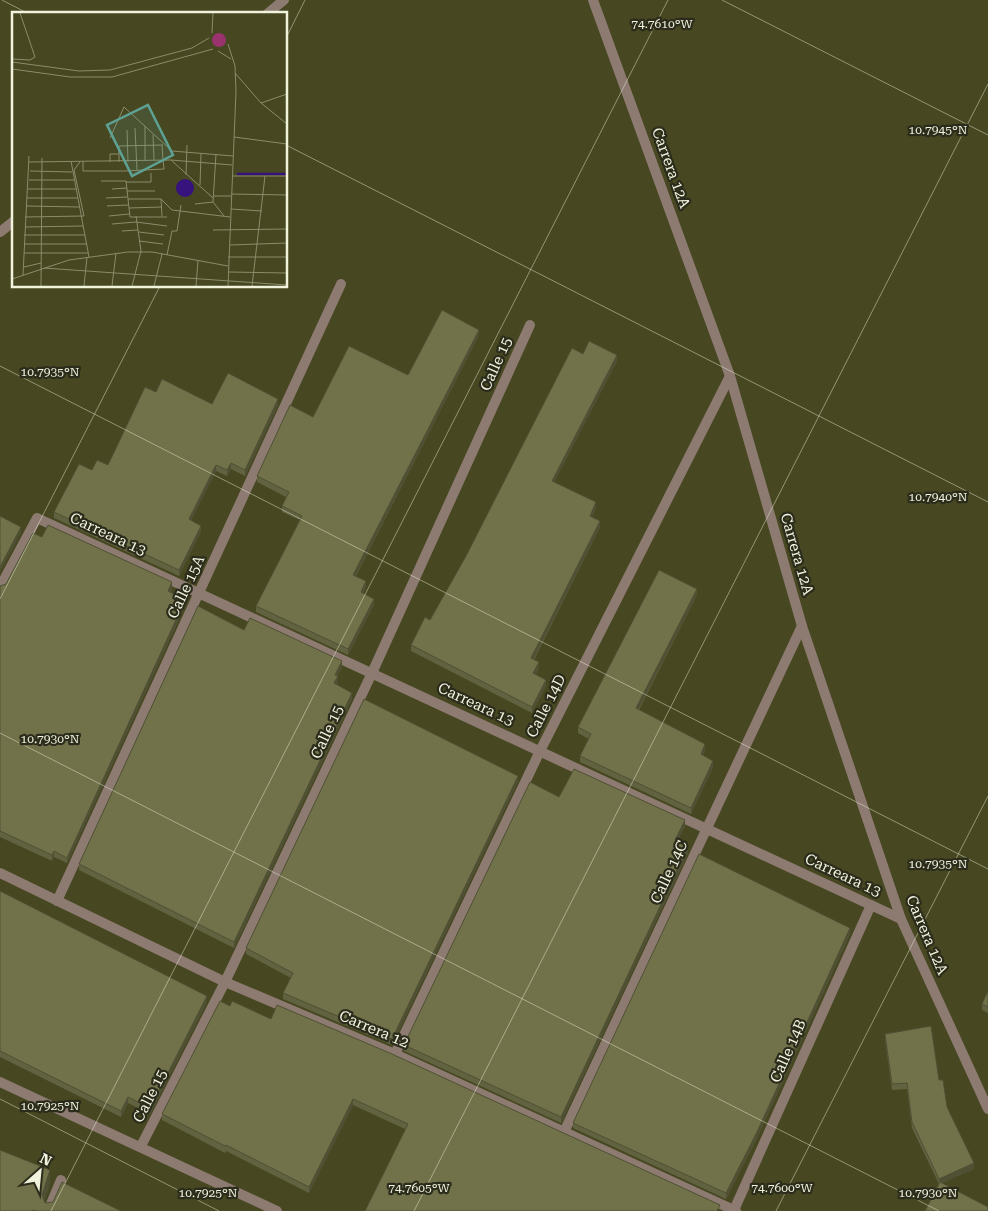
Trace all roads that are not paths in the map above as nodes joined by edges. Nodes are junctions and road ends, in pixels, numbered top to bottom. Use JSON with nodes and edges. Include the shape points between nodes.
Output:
{"nodes":[{"id":1,"x":284,"y":0,"type":"edge"},
{"id":2,"x":593,"y":0,"type":"edge"},
{"id":3,"x":269,"y":12,"type":"edge"},
{"id":4,"x":12,"y":223,"type":"edge"},
{"id":5,"x":0,"y":232,"type":"edge"},
{"id":6,"x":341,"y":284,"type":"dead end"},
{"id":7,"x":530,"y":325,"type":"dead end"},
{"id":8,"x":730,"y":376,"type":"junction"},
{"id":9,"x":0,"y":587,"type":"edge"},
{"id":10,"x":200,"y":593,"type":"junction"},
{"id":11,"x":802,"y":626,"type":"junction"},
{"id":12,"x":372,"y":673,"type":"junction"},
{"id":13,"x":540,"y":751,"type":"junction"},
{"id":14,"x":706,"y":828,"type":"junction"},
{"id":15,"x":0,"y":873,"type":"edge"},
{"id":16,"x":57,"y":901,"type":"junction"},
{"id":17,"x":871,"y":905,"type":"junction"},
{"id":18,"x":901,"y":919,"type":"junction"},
{"id":19,"x":226,"y":982,"type":"junction"},
{"id":20,"x":395,"y":1054,"type":"junction"},
{"id":21,"x":0,"y":1082,"type":"edge"},
{"id":22,"x":988,"y":1110,"type":"edge"},
{"id":23,"x":564,"y":1132,"type":"junction"},
{"id":24,"x":141,"y":1146,"type":"junction"},
{"id":25,"x":61,"y":1180,"type":"edge"},
{"id":26,"x":735,"y":1210,"type":"edge"},
{"id":27,"x":48,"y":1211,"type":"edge"},
{"id":28,"x":277,"y":1211,"type":"edge"}],
"edges":[{"from":1,"to":3,"type":"street"},
{"from":2,"to":8,"type":"street","name":"Carrera 12A"},
{"from":4,"to":5,"type":"street"},
{"from":6,"to":10,"type":"street","name":"Calle 15A"},
{"from":7,"to":12,"type":"street","name":"Calle 15"},
{"from":8,"to":11,"type":"street","name":"Carrera 12A"},
{"from":8,"to":13,"type":"street","name":"Calle 14D"},
{"from":9,"to":10,"type":"street","name":"Carreara 13","via":[[37,518]]},
{"from":10,"to":12,"type":"street","name":"Carreara 13"},
{"from":10,"to":16,"type":"street","name":"Calle 15A"},
{"from":11,"to":14,"type":"street","name":"Calle 14C"},
{"from":11,"to":18,"type":"street","name":"Carrera 12A"},
{"from":12,"to":13,"type":"street","name":"Carreara 13"},
{"from":12,"to":19,"type":"street","name":"Calle 15"},
{"from":13,"to":14,"type":"street","name":"Carreara 13"},
{"from":13,"to":20,"type":"street","name":"Calle 14D"},
{"from":14,"to":17,"type":"street","name":"Carreara 13"},
{"from":14,"to":23,"type":"street","name":"Calle 14C"},
{"from":15,"to":16,"type":"street","name":"Carrera 12"},
{"from":16,"to":19,"type":"street","name":"Carrera 12"},
{"from":17,"to":18,"type":"street","name":"Carreara 13"},
{"from":17,"to":26,"type":"street","name":"Calle 14B"},
{"from":18,"to":22,"type":"street","name":"Carrera 12A"},
{"from":19,"to":20,"type":"street","name":"Carrera 12"},
{"from":19,"to":24,"type":"street","name":"Calle 15"},
{"from":20,"to":23,"type":"street","name":"Carrera 12"},
{"from":21,"to":24,"type":"street"},
{"from":23,"to":26,"type":"street","name":"Carrera 12"},
{"from":24,"to":28,"type":"street"},
{"from":25,"to":27,"type":"street"}]}
